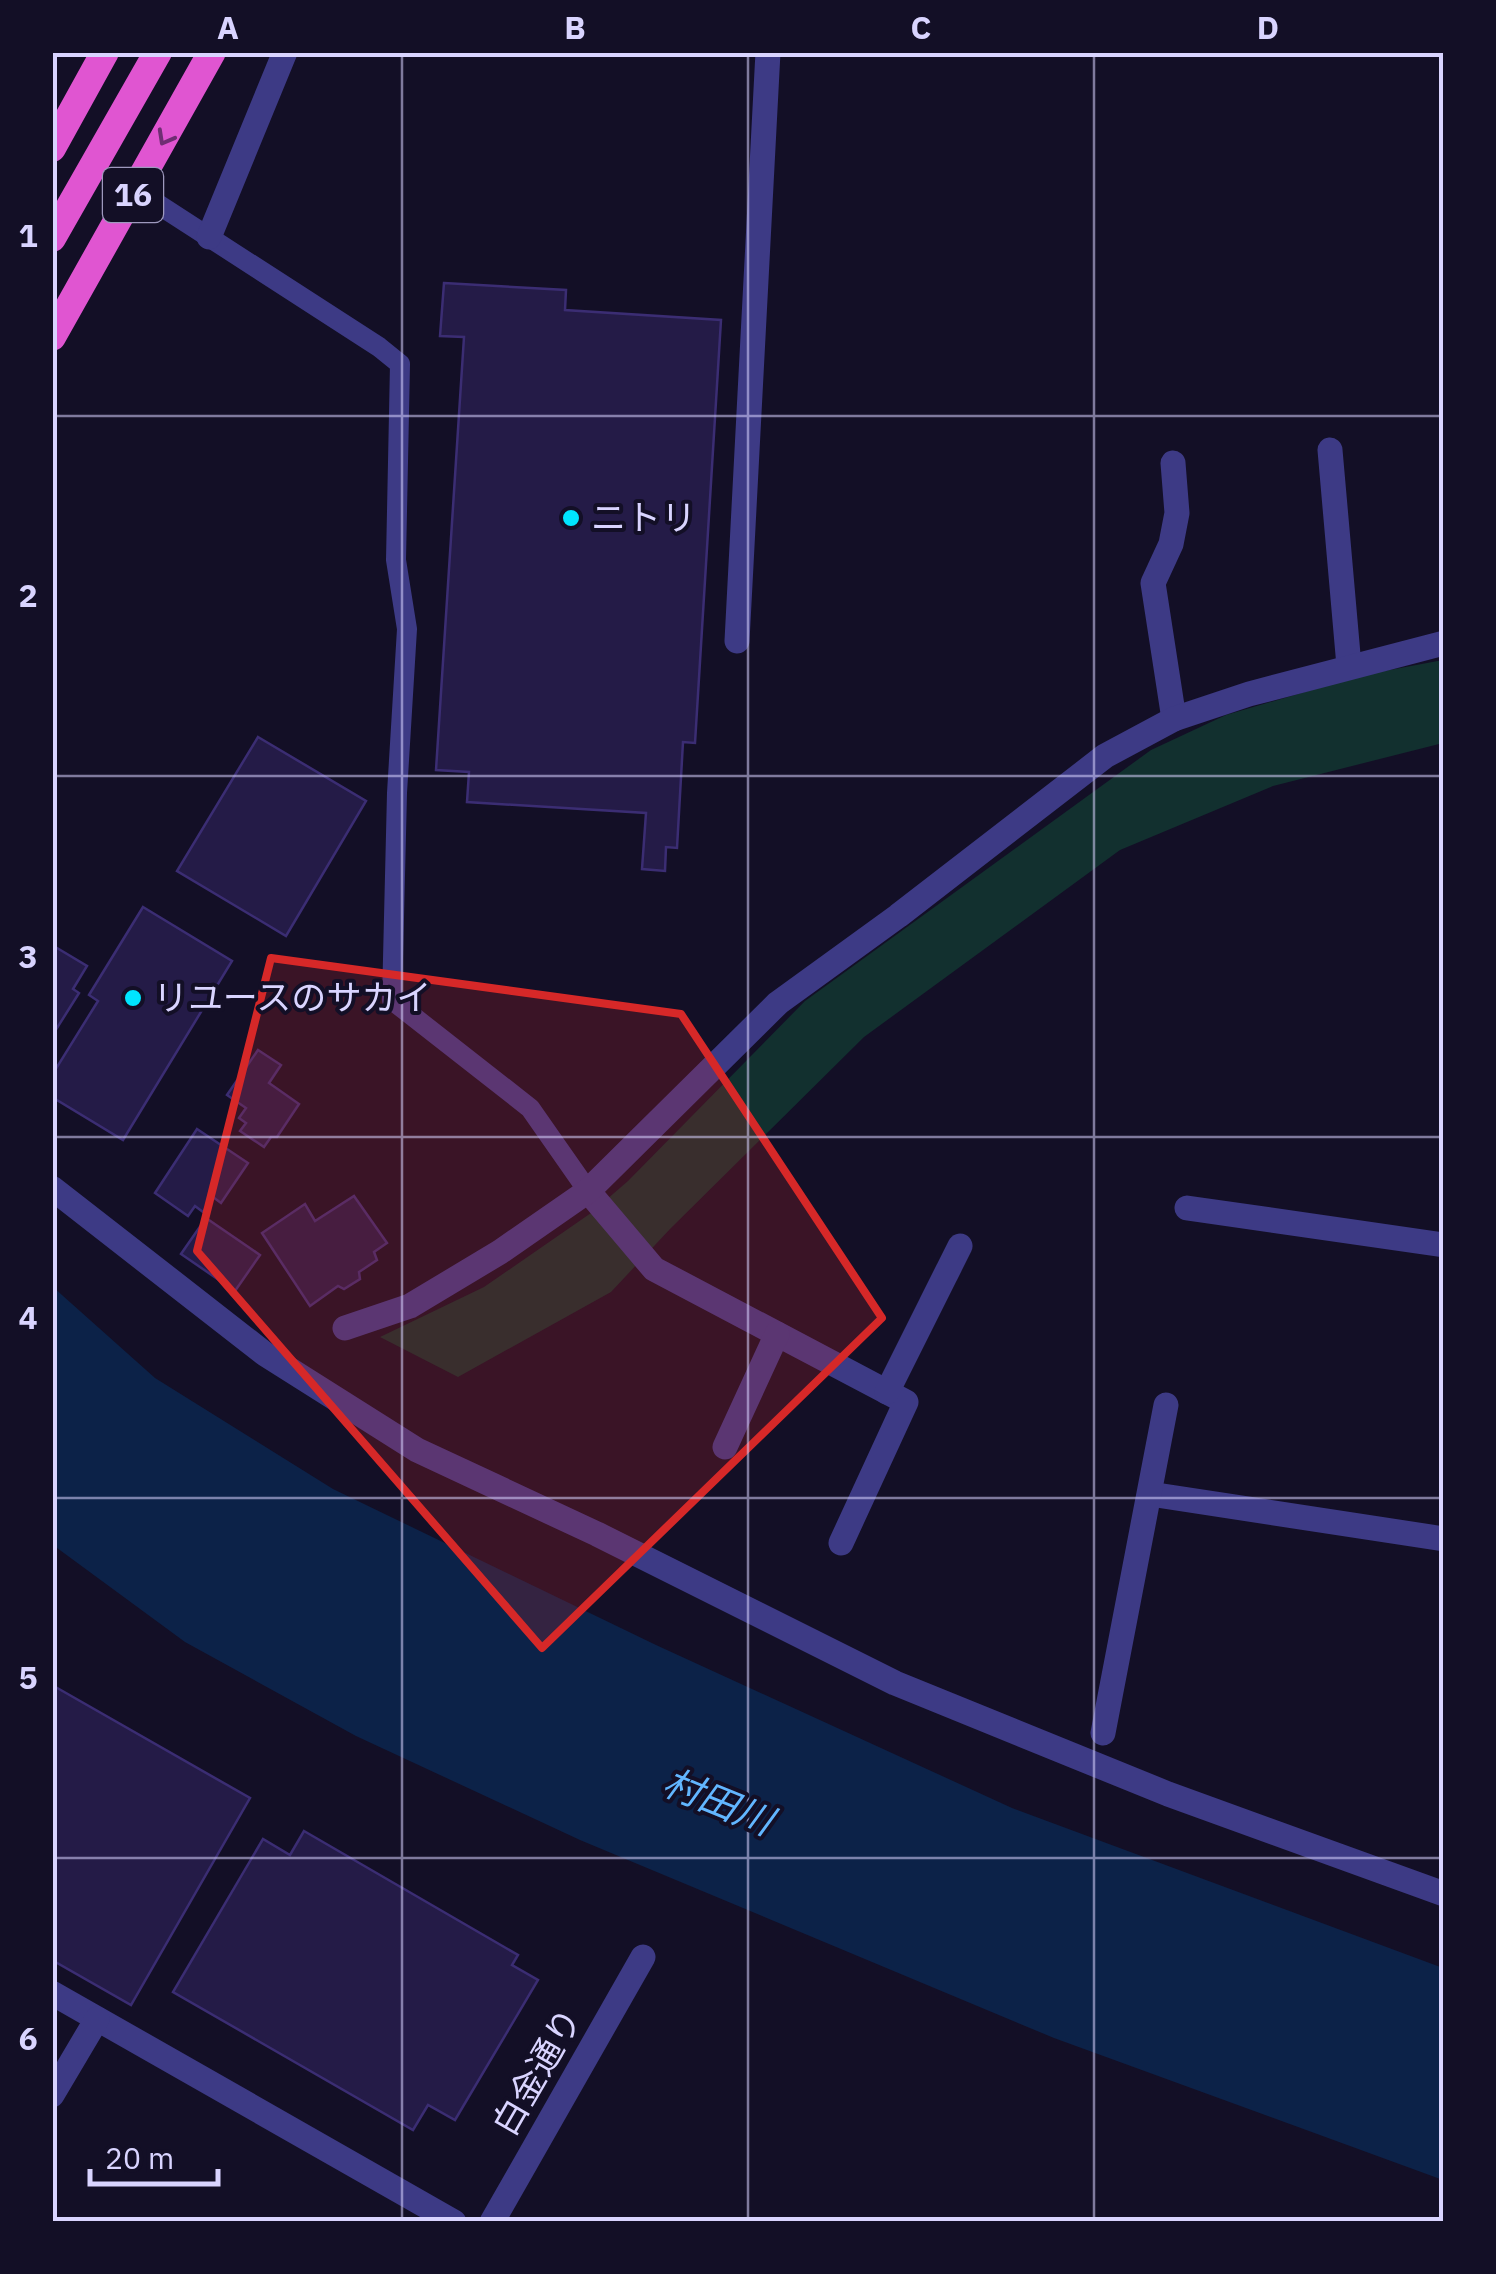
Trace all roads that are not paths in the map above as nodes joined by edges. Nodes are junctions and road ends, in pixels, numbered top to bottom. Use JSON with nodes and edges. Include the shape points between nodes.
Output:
{"nodes":[{"id":1,"x":105,"y":52,"type":"edge"},
{"id":2,"x":158,"y":52,"type":"edge"},
{"id":3,"x":212,"y":52,"type":"edge"},
{"id":4,"x":285,"y":52,"type":"edge"},
{"id":5,"x":768,"y":52,"type":"edge"},
{"id":6,"x":52,"y":148,"type":"edge"},
{"id":7,"x":136,"y":190,"type":"junction"},
{"id":8,"x":209,"y":237,"type":"junction"},
{"id":9,"x":52,"y":238,"type":"edge"},
{"id":10,"x":52,"y":337,"type":"edge"},
{"id":11,"x":1330,"y":450,"type":"dead end"},
{"id":12,"x":1173,"y":464,"type":"dead end"},
{"id":13,"x":737,"y":641,"type":"dead end"},
{"id":14,"x":1444,"y":643,"type":"edge"},
{"id":15,"x":1350,"y":666,"type":"junction"},
{"id":16,"x":1174,"y":719,"type":"junction"},
{"id":17,"x":52,"y":1188,"type":"edge"},
{"id":18,"x":588,"y":1191,"type":"junction"},
{"id":19,"x":1187,"y":1208,"type":"dead end"},
{"id":20,"x":1444,"y":1245,"type":"edge"},
{"id":21,"x":960,"y":1246,"type":"dead end"},
{"id":22,"x":346,"y":1328,"type":"dead end"},
{"id":23,"x":777,"y":1334,"type":"junction"},
{"id":24,"x":887,"y":1392,"type":"junction"},
{"id":25,"x":1166,"y":1405,"type":"dead end"},
{"id":26,"x":725,"y":1447,"type":"dead end"},
{"id":27,"x":1150,"y":1494,"type":"junction"},
{"id":28,"x":1444,"y":1539,"type":"edge"},
{"id":29,"x":841,"y":1542,"type":"dead end"},
{"id":30,"x":1103,"y":1734,"type":"dead end"},
{"id":31,"x":1444,"y":1894,"type":"edge"},
{"id":32,"x":643,"y":1957,"type":"dead end"},
{"id":33,"x":52,"y":1993,"type":"edge"},
{"id":34,"x":97,"y":2020,"type":"junction"},
{"id":35,"x":52,"y":2095,"type":"edge"},
{"id":36,"x":454,"y":2222,"type":"edge"},
{"id":37,"x":492,"y":2222,"type":"edge"}],
"edges":[{"from":1,"to":6,"type":"highway"},
{"from":2,"to":9,"type":"highway","number":"16"},
{"from":3,"to":7,"type":"highway","number":"16","one_way":true},
{"from":4,"to":8,"type":"street"},
{"from":5,"to":13,"type":"street"},
{"from":7,"to":8,"type":"lane"},
{"from":7,"to":10,"type":"highway","number":"16"},
{"from":8,"to":18,"type":"lane","via":[[400,364],[396,560],[407,630],[392,1000],[530,1108]]},
{"from":11,"to":15,"type":"street"},
{"from":12,"to":16,"type":"street","via":[[1177,512],[1154,583]]},
{"from":14,"to":15,"type":"street"},
{"from":15,"to":16,"type":"street"},
{"from":16,"to":18,"type":"street","via":[[1104,756],[778,1003]]},
{"from":17,"to":31,"type":"street","via":[[265,1354],[417,1450],[895,1682],[1168,1794]]},
{"from":18,"to":22,"type":"street","via":[[410,1306]]},
{"from":18,"to":23,"type":"street","via":[[654,1269]]},
{"from":19,"to":20,"type":"street"},
{"from":21,"to":24,"type":"street"},
{"from":23,"to":24,"type":"street"},
{"from":23,"to":26,"type":"street"},
{"from":24,"to":29,"type":"street","via":[[906,1402]]},
{"from":25,"to":27,"type":"street"},
{"from":27,"to":28,"type":"street"},
{"from":27,"to":30,"type":"street"},
{"from":32,"to":37,"type":"street","name":"白金通り"},
{"from":33,"to":34,"type":"street"},
{"from":34,"to":35,"type":"street"},
{"from":34,"to":36,"type":"street"}]}
